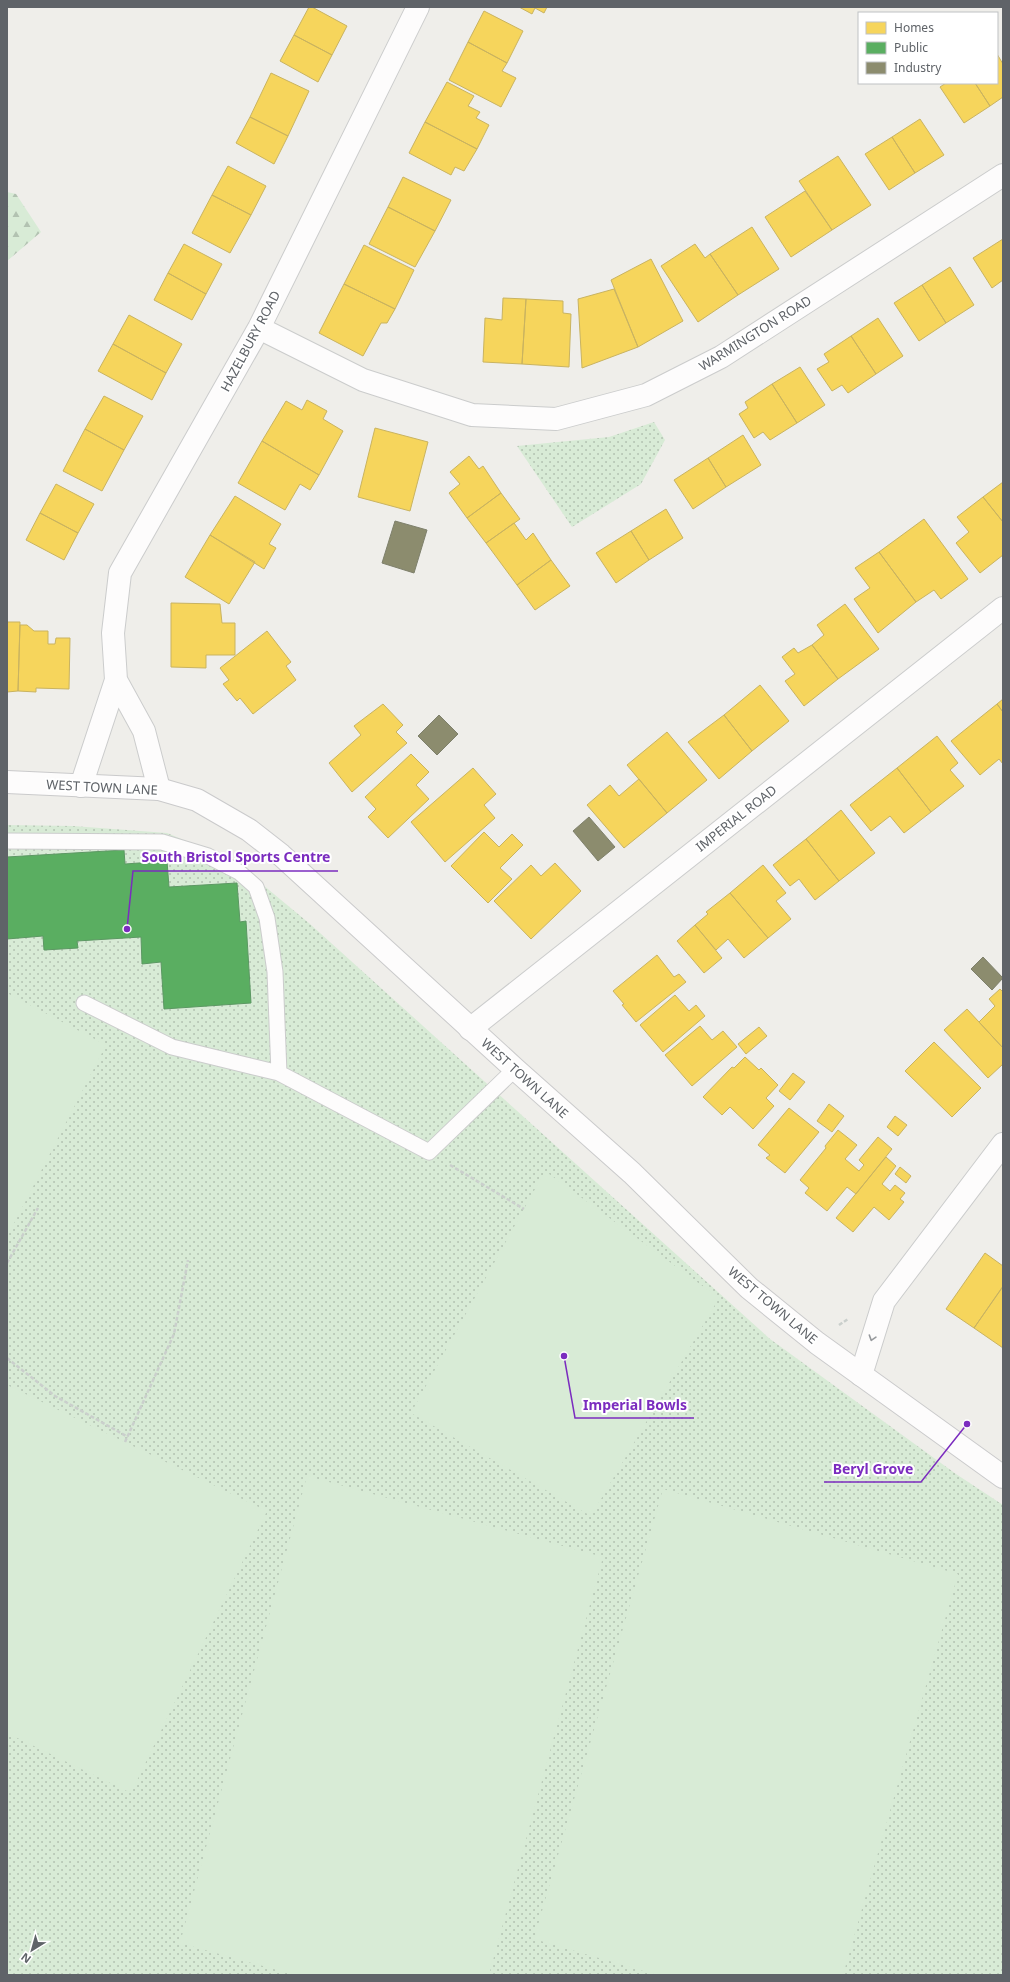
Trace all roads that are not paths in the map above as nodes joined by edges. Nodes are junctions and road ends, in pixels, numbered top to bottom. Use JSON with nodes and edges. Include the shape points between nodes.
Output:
{"nodes":[{"id":1,"x":418,"y":7,"type":"edge"},
{"id":2,"x":1003,"y":175,"type":"edge"},
{"id":3,"x":259,"y":328,"type":"junction"},
{"id":4,"x":1003,"y":608,"type":"edge"},
{"id":5,"x":116,"y":680,"type":"junction"},
{"id":6,"x":7,"y":782,"type":"edge"},
{"id":7,"x":81,"y":786,"type":"junction"},
{"id":8,"x":159,"y":789,"type":"junction"},
{"id":9,"x":7,"y":841,"type":"edge"},
{"id":10,"x":84,"y":1003,"type":"dead end"},
{"id":11,"x":470,"y":1029,"type":"junction"},
{"id":12,"x":515,"y":1069,"type":"junction"},
{"id":13,"x":279,"y":1073,"type":"junction"},
{"id":14,"x":1003,"y":1144,"type":"edge"},
{"id":15,"x":861,"y":1375,"type":"junction"},
{"id":16,"x":1003,"y":1477,"type":"edge"}],
"edges":[{"from":1,"to":3,"type":"street","name":"HAZELBURY ROAD"},
{"from":2,"to":3,"type":"street","name":"WARMINGTON ROAD","via":[[721,357],[646,395],[556,419],[472,415],[363,380]]},
{"from":3,"to":5,"type":"street","name":"HAZELBURY ROAD","via":[[120,573],[113,632]]},
{"from":4,"to":11,"type":"street","name":"IMPERIAL ROAD"},
{"from":5,"to":7,"type":"street","name":"HAZELBURY ROAD"},
{"from":5,"to":8,"type":"street","name":"HAZELBURY ROAD","via":[[144,731]]},
{"from":6,"to":7,"type":"street","name":"WEST TOWN LANE"},
{"from":7,"to":8,"type":"street","name":"WEST TOWN LANE"},
{"from":8,"to":11,"type":"street","name":"WEST TOWN LANE","via":[[197,800],[249,830],[287,860]]},
{"from":9,"to":13,"type":"lane","via":[[162,842],[208,856],[239,872],[256,887],[267,918],[275,972]]},
{"from":10,"to":13,"type":"lane","via":[[172,1047]]},
{"from":11,"to":12,"type":"street","name":"WEST TOWN LANE"},
{"from":12,"to":13,"type":"lane","via":[[429,1152]]},
{"from":12,"to":15,"type":"street","name":"WEST TOWN LANE","via":[[632,1173],[749,1288]]},
{"from":14,"to":15,"type":"street","one_way":true,"via":[[884,1301]]},
{"from":15,"to":16,"type":"street","name":"WEST TOWN LANE"}]}
